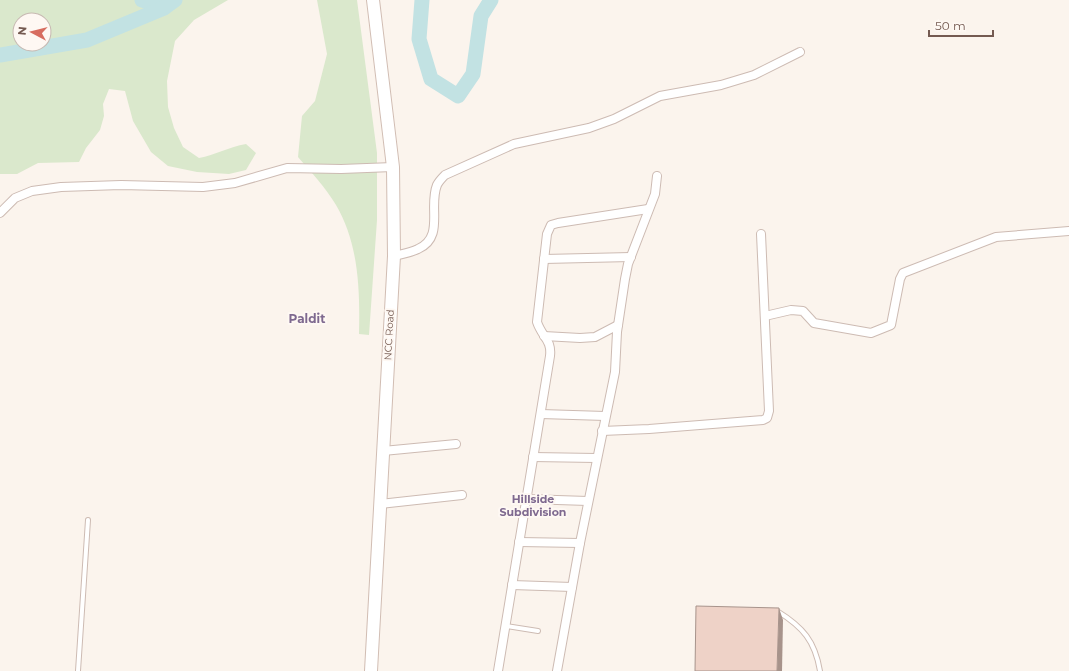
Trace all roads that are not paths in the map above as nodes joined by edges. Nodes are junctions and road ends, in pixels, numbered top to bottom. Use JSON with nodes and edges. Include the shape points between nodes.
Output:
{"nodes":[{"id":1,"x":373,"y":0,"type":"edge"},
{"id":2,"x":800,"y":52,"type":"dead end"},
{"id":3,"x":393,"y":167,"type":"junction"},
{"id":4,"x":657,"y":176,"type":"dead end"},
{"id":5,"x":648,"y":209,"type":"junction"},
{"id":6,"x":0,"y":213,"type":"edge"},
{"id":7,"x":1069,"y":231,"type":"edge"},
{"id":8,"x":761,"y":234,"type":"dead end"},
{"id":9,"x":394,"y":256,"type":"junction"},
{"id":10,"x":631,"y":257,"type":"junction"},
{"id":11,"x":544,"y":260,"type":"junction"},
{"id":12,"x":765,"y":316,"type":"junction"},
{"id":13,"x":618,"y":325,"type":"junction"},
{"id":14,"x":544,"y":336,"type":"junction"},
{"id":15,"x":541,"y":414,"type":"junction"},
{"id":16,"x":605,"y":416,"type":"junction"},
{"id":17,"x":602,"y":430,"type":"junction"},
{"id":18,"x":456,"y":444,"type":"dead end"},
{"id":19,"x":383,"y":451,"type":"junction"},
{"id":20,"x":533,"y":457,"type":"junction"},
{"id":21,"x":596,"y":458,"type":"junction"},
{"id":22,"x":462,"y":495,"type":"dead end"},
{"id":23,"x":526,"y":499,"type":"junction"},
{"id":24,"x":588,"y":501,"type":"junction"},
{"id":25,"x":380,"y":504,"type":"junction"},
{"id":26,"x":88,"y":520,"type":"dead end"},
{"id":27,"x":519,"y":542,"type":"junction"},
{"id":28,"x":580,"y":543,"type":"junction"},
{"id":29,"x":512,"y":585,"type":"junction"},
{"id":30,"x":572,"y":587,"type":"junction"},
{"id":31,"x":776,"y":611,"type":"edge"},
{"id":32,"x":505,"y":626,"type":"junction"},
{"id":33,"x":538,"y":631,"type":"dead end"},
{"id":34,"x":78,"y":671,"type":"edge"},
{"id":35,"x":371,"y":671,"type":"edge"},
{"id":36,"x":498,"y":671,"type":"edge"},
{"id":37,"x":557,"y":671,"type":"edge"},
{"id":38,"x":820,"y":671,"type":"edge"}],
"edges":[{"from":1,"to":3,"type":"street","name":"NCC Road"},
{"from":2,"to":9,"type":"street","via":[[754,75],[721,85],[660,96],[614,119],[589,128],[514,144],[445,175],[438,184],[435,194],[435,224],[430,242],[418,249]]},
{"from":3,"to":6,"type":"street","via":[[287,168],[235,183],[202,187],[61,187],[32,191],[15,198]]},
{"from":3,"to":9,"type":"street","name":"NCC Road"},
{"from":4,"to":5,"type":"street","via":[[655,194]]},
{"from":5,"to":10,"type":"street"},
{"from":5,"to":11,"type":"street","via":[[569,220],[551,225],[547,234]]},
{"from":7,"to":12,"type":"street","via":[[996,237],[904,273],[900,279],[891,325],[871,333],[814,323],[803,311],[791,310]]},
{"from":8,"to":12,"type":"street"},
{"from":9,"to":19,"type":"street","name":"NCC Road"},
{"from":10,"to":11,"type":"street"},
{"from":10,"to":13,"type":"street"},
{"from":11,"to":14,"type":"street","via":[[537,314],[537,322]]},
{"from":12,"to":17,"type":"street","via":[[769,411],[767,418],[649,429]]},
{"from":13,"to":14,"type":"street","via":[[595,336]]},
{"from":13,"to":16,"type":"street","via":[[615,372]]},
{"from":14,"to":15,"type":"street","via":[[551,348]]},
{"from":15,"to":16,"type":"street"},
{"from":15,"to":20,"type":"street"},
{"from":16,"to":17,"type":"street"},
{"from":17,"to":21,"type":"street"},
{"from":18,"to":19,"type":"street"},
{"from":19,"to":25,"type":"street","name":"NCC Road"},
{"from":20,"to":21,"type":"street"},
{"from":20,"to":23,"type":"street"},
{"from":21,"to":24,"type":"street"},
{"from":22,"to":25,"type":"street"},
{"from":23,"to":24,"type":"street"},
{"from":23,"to":27,"type":"street"},
{"from":24,"to":28,"type":"street"},
{"from":25,"to":35,"type":"street","name":"NCC Road"},
{"from":26,"to":34,"type":"lane"},
{"from":27,"to":28,"type":"street"},
{"from":27,"to":29,"type":"street"},
{"from":28,"to":30,"type":"street"},
{"from":29,"to":30,"type":"street"},
{"from":29,"to":32,"type":"street"},
{"from":30,"to":37,"type":"street"},
{"from":31,"to":38,"type":"lane","via":[[805,632],[812,642]]},
{"from":32,"to":33,"type":"lane"},
{"from":32,"to":36,"type":"street"}]}
